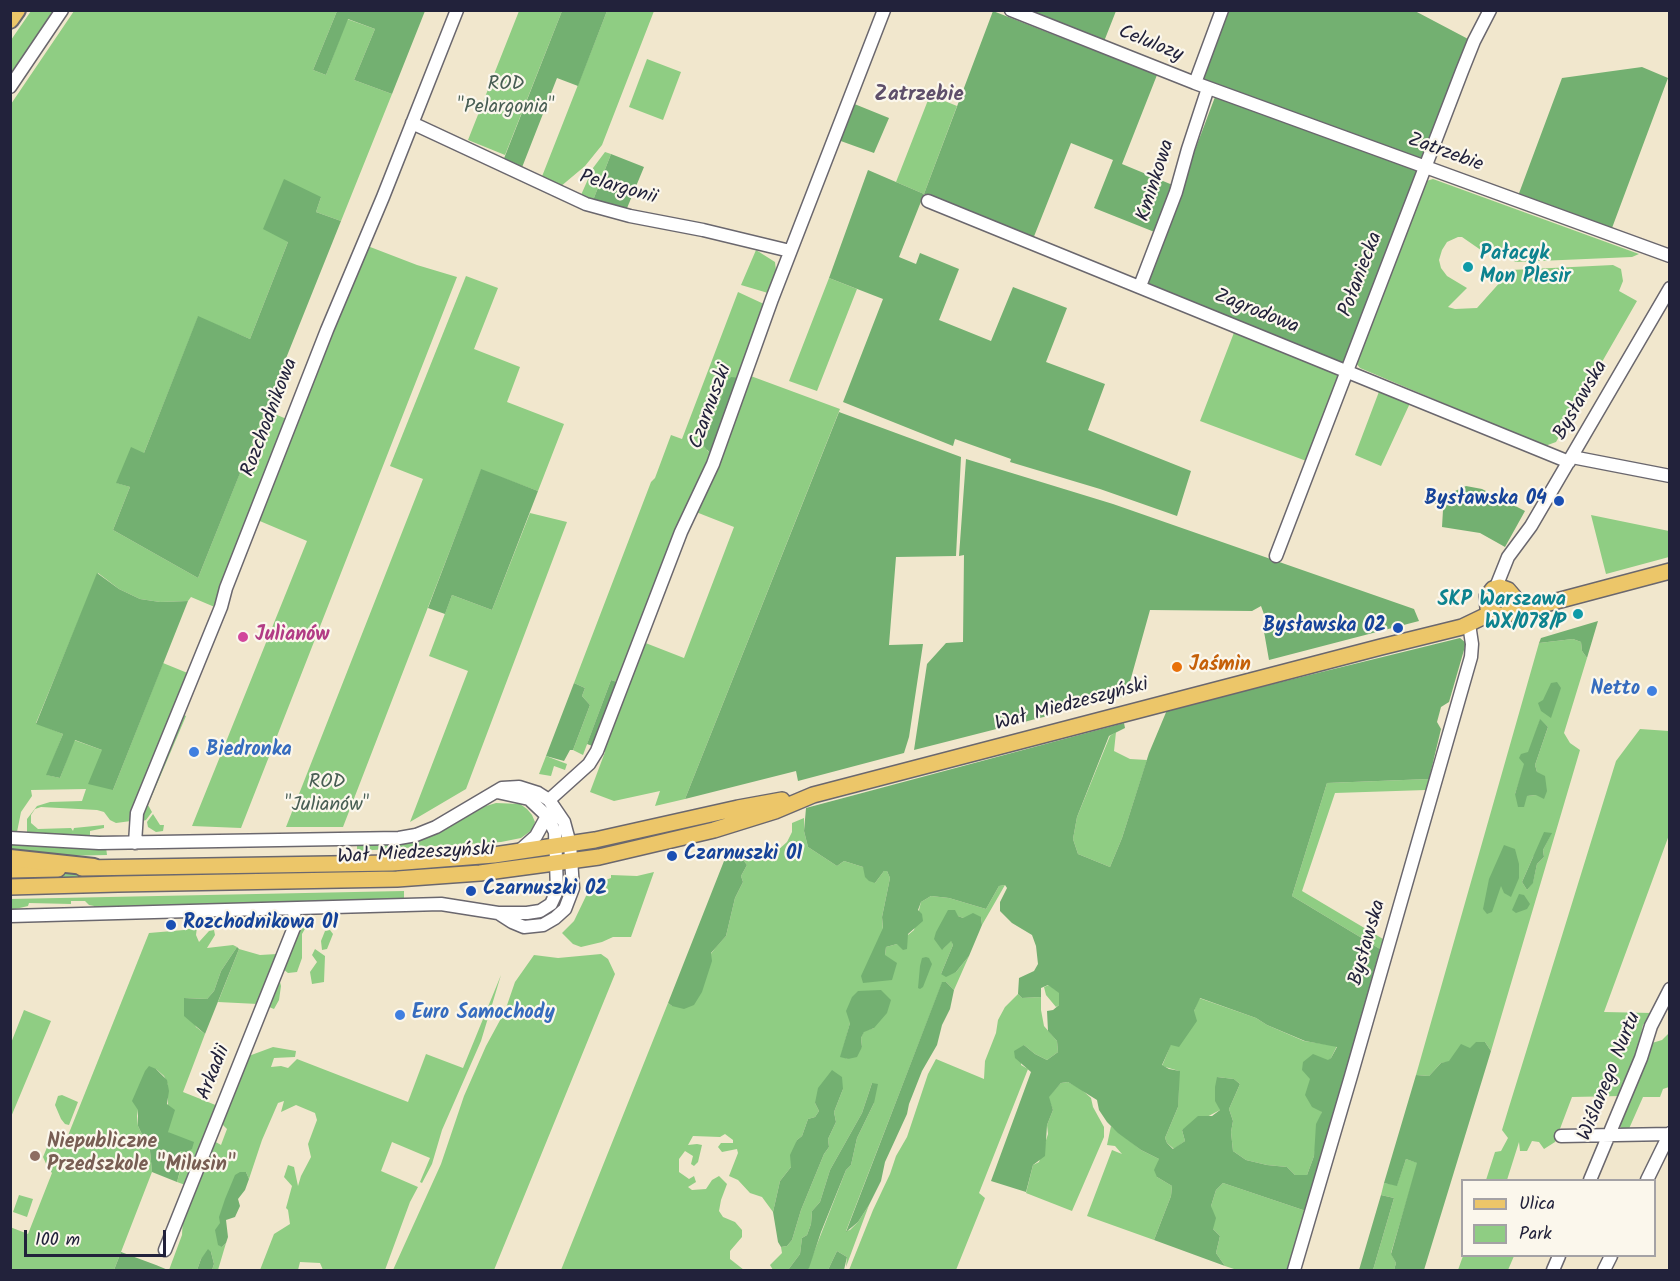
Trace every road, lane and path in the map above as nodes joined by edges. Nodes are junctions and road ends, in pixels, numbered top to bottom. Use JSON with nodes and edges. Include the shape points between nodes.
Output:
{"nodes":[{"id":1,"x":17,"y":10,"type":"edge"},
{"id":2,"x":62,"y":10,"type":"edge"},
{"id":3,"x":457,"y":10,"type":"edge"},
{"id":4,"x":884,"y":10,"type":"edge"},
{"id":5,"x":1011,"y":10,"type":"edge"},
{"id":6,"x":1222,"y":10,"type":"edge"},
{"id":7,"x":1490,"y":10,"type":"edge"},
{"id":8,"x":10,"y":20,"type":"edge"},
{"id":9,"x":1195,"y":83,"type":"junction"},
{"id":10,"x":10,"y":87,"type":"edge"},
{"id":11,"x":1208,"y":88,"type":"junction"},
{"id":12,"x":412,"y":123,"type":"junction"},
{"id":13,"x":1426,"y":168,"type":"junction"},
{"id":14,"x":928,"y":201,"type":"dead end"},
{"id":15,"x":790,"y":251,"type":"junction"},
{"id":16,"x":1670,"y":256,"type":"edge"},
{"id":17,"x":1140,"y":286,"type":"junction"},
{"id":18,"x":1670,"y":288,"type":"edge"},
{"id":19,"x":1346,"y":370,"type":"junction"},
{"id":20,"x":1570,"y":460,"type":"junction"},
{"id":21,"x":1670,"y":476,"type":"edge"},
{"id":22,"x":1276,"y":556,"type":"dead end"},
{"id":23,"x":1670,"y":571,"type":"edge"},
{"id":24,"x":1501,"y":593,"type":"junction"},
{"id":25,"x":1577,"y":595,"type":"junction"},
{"id":26,"x":1501,"y":614,"type":"junction"},
{"id":27,"x":1469,"y":624,"type":"junction"},
{"id":28,"x":1446,"y":630,"type":"junction"},
{"id":29,"x":497,"y":792,"type":"junction"},
{"id":30,"x":813,"y":795,"type":"junction"},
{"id":31,"x":549,"y":800,"type":"junction"},
{"id":32,"x":547,"y":816,"type":"junction"},
{"id":33,"x":10,"y":838,"type":"edge"},
{"id":34,"x":135,"y":843,"type":"junction"},
{"id":35,"x":563,"y":845,"type":"junction"},
{"id":36,"x":518,"y":852,"type":"junction"},
{"id":37,"x":10,"y":858,"type":"edge"},
{"id":38,"x":564,"y":862,"type":"junction"},
{"id":39,"x":94,"y":867,"type":"junction"},
{"id":40,"x":10,"y":870,"type":"edge"},
{"id":41,"x":10,"y":887,"type":"edge"},
{"id":42,"x":294,"y":909,"type":"junction"},
{"id":43,"x":10,"y":916,"type":"edge"},
{"id":44,"x":1670,"y":989,"type":"edge"},
{"id":45,"x":1669,"y":1134,"type":"edge"},
{"id":46,"x":1561,"y":1136,"type":"dead end"},
{"id":47,"x":1609,"y":1136,"type":"junction"},
{"id":48,"x":1590,"y":1179,"type":"edge"},
{"id":49,"x":1647,"y":1179,"type":"edge"},
{"id":50,"x":165,"y":1250,"type":"dead end"},
{"id":51,"x":1294,"y":1270,"type":"edge"}],
"edges":[{"from":1,"to":8,"type":"highway"},
{"from":2,"to":10,"type":"street"},
{"from":3,"to":12,"type":"street","name":"Rozchodnikowa"},
{"from":4,"to":15,"type":"street","name":"Czarnuszki"},
{"from":5,"to":9,"type":"street","name":"Celulozy"},
{"from":6,"to":9,"type":"street"},
{"from":7,"to":13,"type":"street","name":"Połaniecka","via":[[1474,41]]},
{"from":9,"to":11,"type":"street","name":"Celulozy"},
{"from":11,"to":13,"type":"street","name":"Zatrzebie"},
{"from":11,"to":17,"type":"street","name":"Kminkowa","via":[[1176,192]]},
{"from":12,"to":15,"type":"street","name":"Pelargonii","via":[[586,204]]},
{"from":12,"to":34,"type":"street","name":"Rozchodnikowa","via":[[137,813]]},
{"from":13,"to":16,"type":"street","name":"Zatrzebie"},
{"from":13,"to":19,"type":"street","name":"Połaniecka"},
{"from":14,"to":17,"type":"street","name":"Zagrodowa"},
{"from":15,"to":31,"type":"street","name":"Czarnuszki","via":[[713,464],[681,532],[595,757]]},
{"from":17,"to":19,"type":"street","name":"Zagrodowa"},
{"from":18,"to":20,"type":"street","name":"Bysławska"},
{"from":19,"to":20,"type":"street","name":"Zagrodowa"},
{"from":19,"to":22,"type":"street","name":"Połaniecka"},
{"from":20,"to":21,"type":"street","name":"Zagrodowa"},
{"from":20,"to":24,"type":"street","name":"Bysławska","via":[[1527,533]]},
{"from":23,"to":25,"type":"main road","name":"Wał Miedzeszyński"},
{"from":24,"to":25,"type":"main road","name":"Wał Miedzeszyński","via":[[1525,600]]},
{"from":24,"to":26,"type":"main road","via":[[1514,605]]},
{"from":24,"to":26,"type":"main road","via":[[1488,608]]},
{"from":24,"to":28,"type":"main road","name":"Wał Miedzeszyński"},
{"from":25,"to":26,"type":"main road","name":"Wał Miedzeszyński"},
{"from":26,"to":27,"type":"main road","name":"Wał Miedzeszyński","via":[[1484,616]]},
{"from":27,"to":28,"type":"main road","name":"Wał Miedzeszyński"},
{"from":27,"to":51,"type":"street","name":"Bysławska","via":[[1471,657]]},
{"from":28,"to":30,"type":"main road","name":"Wał Miedzeszyński"},
{"from":29,"to":31,"type":"street","via":[[519,787]]},
{"from":29,"to":32,"type":"street","via":[[528,799]]},
{"from":29,"to":34,"type":"street","via":[[436,827],[405,837]]},
{"from":30,"to":35,"type":"main road","name":"Wał Miedzeszyński"},
{"from":30,"to":38,"type":"main road","name":"Wał Miedzeszyński","via":[[714,830]]},
{"from":31,"to":35,"type":"street","via":[[564,822]]},
{"from":32,"to":35,"type":"street"},
{"from":32,"to":36,"type":"street","via":[[536,836]]},
{"from":33,"to":34,"type":"street"},
{"from":35,"to":36,"type":"main road","name":"Wał Miedzeszyński"},
{"from":35,"to":38,"type":"street"},
{"from":36,"to":39,"type":"main road","name":"Wał Miedzeszyński","via":[[392,862]]},
{"from":37,"to":39,"type":"highway"},
{"from":38,"to":41,"type":"main road","name":"Wał Miedzeszyński","via":[[397,879]]},
{"from":38,"to":42,"type":"street","via":[[551,904],[534,913],[498,913],[441,904]]},
{"from":39,"to":40,"type":"main road","name":"Wał Miedzeszyński"},
{"from":42,"to":43,"type":"street"},
{"from":42,"to":50,"type":"street","name":"Arkadii","via":[[295,925]]},
{"from":44,"to":47,"type":"street","name":"Wiślanego Nurtu","via":[[1653,1020]]},
{"from":45,"to":47,"type":"street"},
{"from":45,"to":49,"type":"street"},
{"from":46,"to":47,"type":"street"},
{"from":47,"to":48,"type":"street","name":"Wiślanego Nurtu"}]}
